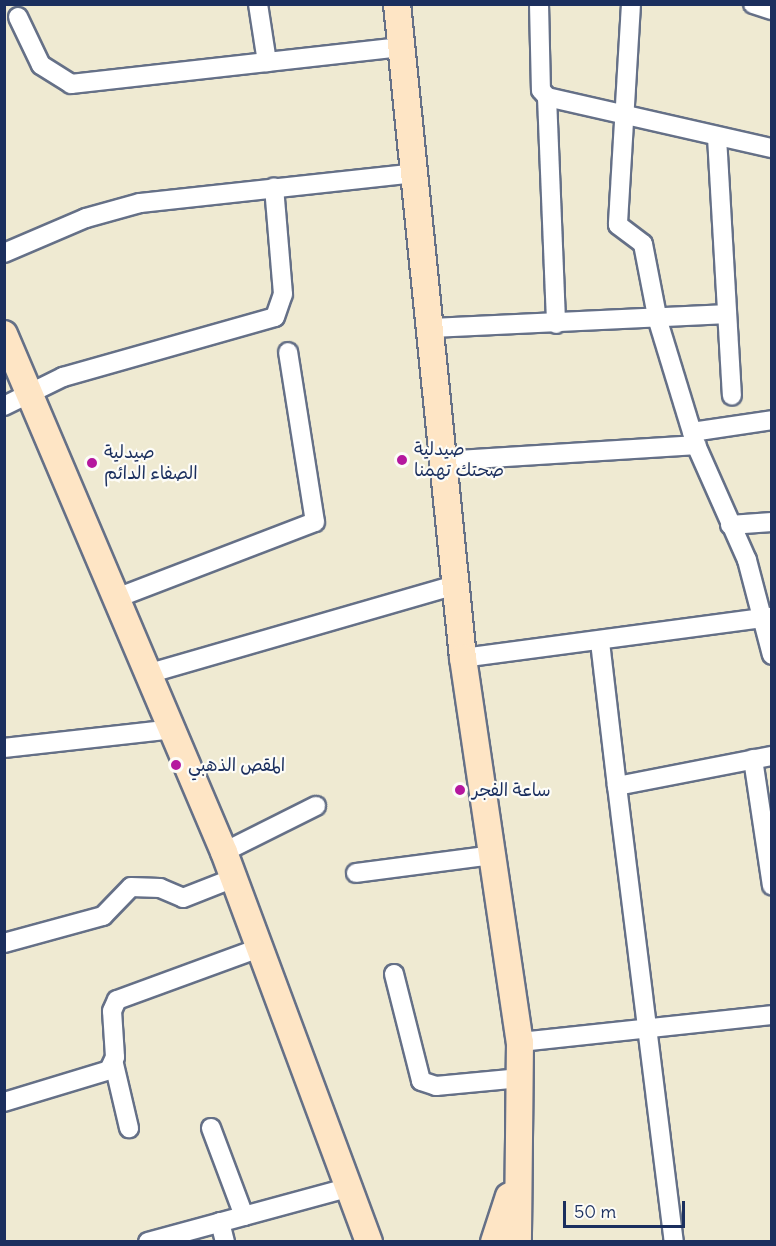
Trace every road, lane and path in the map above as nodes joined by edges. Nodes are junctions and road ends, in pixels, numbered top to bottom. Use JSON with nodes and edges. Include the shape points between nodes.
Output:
{"nodes":[{"id":1,"x":258,"y":4,"type":"edge"},
{"id":2,"x":397,"y":4,"type":"edge"},
{"id":3,"x":539,"y":4,"type":"edge"},
{"id":4,"x":631,"y":4,"type":"edge"},
{"id":5,"x":753,"y":4,"type":"edge"},
{"id":6,"x":771,"y":10,"type":"edge"},
{"id":7,"x":18,"y":17,"type":"dead end"},
{"id":8,"x":401,"y":47,"type":"junction"},
{"id":9,"x":267,"y":62,"type":"junction"},
{"id":10,"x":547,"y":97,"type":"junction"},
{"id":11,"x":622,"y":112,"type":"junction"},
{"id":12,"x":717,"y":137,"type":"junction"},
{"id":13,"x":771,"y":148,"type":"edge"},
{"id":14,"x":415,"y":173,"type":"junction"},
{"id":15,"x":273,"y":187,"type":"junction"},
{"id":16,"x":4,"y":253,"type":"edge"},
{"id":17,"x":725,"y":314,"type":"junction"},
{"id":18,"x":658,"y":321,"type":"junction"},
{"id":19,"x":556,"y":324,"type":"junction"},
{"id":20,"x":430,"y":328,"type":"junction"},
{"id":21,"x":4,"y":334,"type":"edge"},
{"id":22,"x":288,"y":352,"type":"dead end"},
{"id":23,"x":31,"y":396,"type":"junction"},
{"id":24,"x":732,"y":396,"type":"dead end"},
{"id":25,"x":4,"y":406,"type":"edge"},
{"id":26,"x":771,"y":420,"type":"edge"},
{"id":27,"x":694,"y":438,"type":"junction"},
{"id":28,"x":443,"y":462,"type":"junction"},
{"id":29,"x":771,"y":522,"type":"edge"},
{"id":30,"x":729,"y":525,"type":"junction"},
{"id":31,"x":455,"y":585,"type":"junction"},
{"id":32,"x":114,"y":599,"type":"junction"},
{"id":33,"x":766,"y":618,"type":"edge"},
{"id":34,"x":600,"y":642,"type":"junction"},
{"id":35,"x":771,"y":656,"type":"edge"},
{"id":36,"x":463,"y":658,"type":"junction"},
{"id":37,"x":147,"y":674,"type":"junction"},
{"id":38,"x":174,"y":729,"type":"junction"},
{"id":39,"x":4,"y":748,"type":"edge"},
{"id":40,"x":771,"y":756,"type":"edge"},
{"id":41,"x":753,"y":759,"type":"junction"},
{"id":42,"x":617,"y":786,"type":"junction"},
{"id":43,"x":316,"y":806,"type":"dead end"},
{"id":44,"x":224,"y":852,"type":"junction"},
{"id":45,"x":493,"y":855,"type":"junction"},
{"id":46,"x":356,"y":873,"type":"dead end"},
{"id":47,"x":234,"y":878,"type":"junction"},
{"id":48,"x":771,"y":885,"type":"edge"},
{"id":49,"x":4,"y":943,"type":"edge"},
{"id":50,"x":261,"y":947,"type":"junction"},
{"id":51,"x":394,"y":974,"type":"dead end"},
{"id":52,"x":771,"y":1015,"type":"edge"},
{"id":53,"x":646,"y":1030,"type":"junction"},
{"id":54,"x":520,"y":1042,"type":"junction"},
{"id":55,"x":114,"y":1064,"type":"junction"},
{"id":56,"x":521,"y":1078,"type":"junction"},
{"id":57,"x":4,"y":1102,"type":"edge"},
{"id":58,"x":520,"y":1126,"type":"junction"},
{"id":59,"x":129,"y":1128,"type":"dead end"},
{"id":60,"x":211,"y":1128,"type":"dead end"},
{"id":61,"x":355,"y":1197,"type":"junction"},
{"id":62,"x":244,"y":1216,"type":"junction"},
{"id":63,"x":220,"y":1222,"type":"junction"},
{"id":64,"x":148,"y":1242,"type":"edge"},
{"id":65,"x":225,"y":1242,"type":"edge"},
{"id":66,"x":369,"y":1242,"type":"edge"},
{"id":67,"x":381,"y":1242,"type":"edge"},
{"id":68,"x":494,"y":1242,"type":"edge"},
{"id":69,"x":518,"y":1242,"type":"edge"},
{"id":70,"x":674,"y":1242,"type":"edge"}],
"edges":[{"from":1,"to":9,"type":"street"},
{"from":2,"to":8,"type":"main road"},
{"from":3,"to":10,"type":"street","via":[[541,90]]},
{"from":4,"to":11,"type":"street"},
{"from":5,"to":6,"type":"street"},
{"from":7,"to":9,"type":"street","via":[[41,65],[71,84]]},
{"from":8,"to":9,"type":"street"},
{"from":8,"to":14,"type":"main road"},
{"from":10,"to":11,"type":"street"},
{"from":10,"to":19,"type":"street"},
{"from":11,"to":12,"type":"street"},
{"from":11,"to":18,"type":"street","via":[[618,225],[643,244]]},
{"from":12,"to":13,"type":"street"},
{"from":12,"to":17,"type":"street"},
{"from":14,"to":15,"type":"street"},
{"from":14,"to":20,"type":"main road"},
{"from":15,"to":16,"type":"street","via":[[112,209]]},
{"from":15,"to":23,"type":"street","via":[[283,294],[275,317],[63,377]]},
{"from":17,"to":18,"type":"street"},
{"from":17,"to":24,"type":"street"},
{"from":18,"to":19,"type":"street"},
{"from":18,"to":27,"type":"street"},
{"from":19,"to":20,"type":"street"},
{"from":20,"to":28,"type":"main road"},
{"from":21,"to":23,"type":"main road"},
{"from":22,"to":32,"type":"street","via":[[315,522]]},
{"from":23,"to":25,"type":"street"},
{"from":23,"to":32,"type":"main road"},
{"from":26,"to":27,"type":"street"},
{"from":27,"to":28,"type":"street"},
{"from":27,"to":30,"type":"street"},
{"from":28,"to":31,"type":"main road"},
{"from":29,"to":30,"type":"street"},
{"from":30,"to":33,"type":"street","via":[[747,560]]},
{"from":31,"to":36,"type":"main road"},
{"from":31,"to":37,"type":"street"},
{"from":32,"to":37,"type":"main road"},
{"from":33,"to":34,"type":"street"},
{"from":33,"to":35,"type":"street"},
{"from":34,"to":36,"type":"street"},
{"from":34,"to":42,"type":"street"},
{"from":36,"to":45,"type":"main road"},
{"from":37,"to":38,"type":"main road"},
{"from":38,"to":39,"type":"street"},
{"from":38,"to":44,"type":"main road"},
{"from":40,"to":41,"type":"street"},
{"from":41,"to":42,"type":"street"},
{"from":41,"to":48,"type":"street"},
{"from":42,"to":53,"type":"street"},
{"from":43,"to":44,"type":"street"},
{"from":44,"to":47,"type":"main road"},
{"from":45,"to":46,"type":"street"},
{"from":45,"to":54,"type":"main road"},
{"from":47,"to":49,"type":"street","via":[[183,898],[160,888],[131,887],[103,916]]},
{"from":47,"to":50,"type":"main road"},
{"from":50,"to":55,"type":"street","via":[[117,1000],[112,1011]]},
{"from":50,"to":61,"type":"main road"},
{"from":51,"to":56,"type":"street","via":[[422,1081],[436,1086]]},
{"from":52,"to":53,"type":"street"},
{"from":53,"to":54,"type":"street"},
{"from":53,"to":70,"type":"street"},
{"from":54,"to":56,"type":"main road"},
{"from":55,"to":57,"type":"street","via":[[103,1073]]},
{"from":55,"to":59,"type":"street"},
{"from":56,"to":58,"type":"main road"},
{"from":58,"to":68,"type":"main road","via":[[511,1148],[504,1222]]},
{"from":58,"to":69,"type":"main road"},
{"from":60,"to":62,"type":"street"},
{"from":61,"to":62,"type":"street"},
{"from":61,"to":66,"type":"main road"},
{"from":61,"to":67,"type":"main road"},
{"from":62,"to":63,"type":"street"},
{"from":63,"to":64,"type":"street"},
{"from":63,"to":65,"type":"street"}]}
